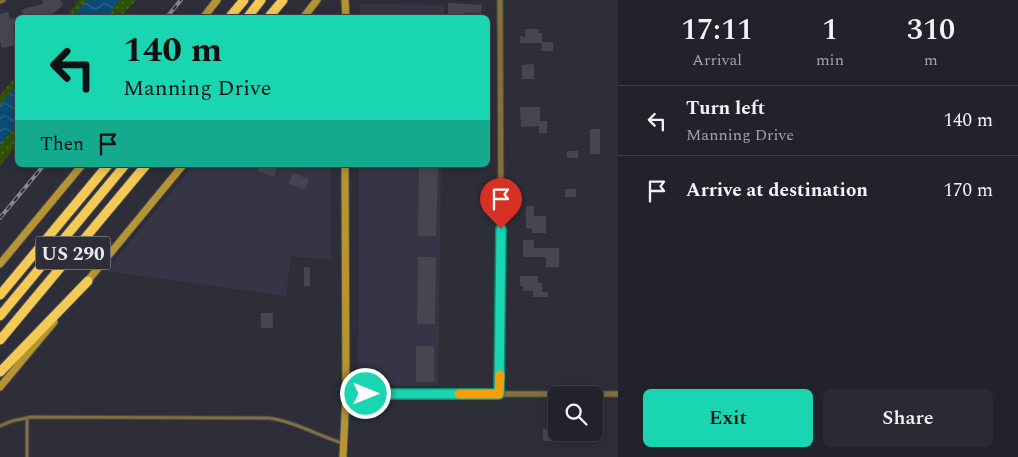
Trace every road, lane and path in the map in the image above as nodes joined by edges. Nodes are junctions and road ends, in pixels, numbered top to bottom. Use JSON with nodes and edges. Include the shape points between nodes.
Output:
{"nodes":[{"id":1,"x":217,"y":0,"type":"edge"},
{"id":2,"x":244,"y":0,"type":"edge"},
{"id":3,"x":261,"y":0,"type":"edge"},
{"id":4,"x":282,"y":0,"type":"edge"},
{"id":5,"x":317,"y":0,"type":"edge"},
{"id":6,"x":345,"y":0,"type":"edge"},
{"id":7,"x":501,"y":1,"type":"edge"},
{"id":8,"x":205,"y":15,"type":"edge"},
{"id":9,"x":232,"y":15,"type":"edge"},
{"id":10,"x":248,"y":15,"type":"edge"},
{"id":11,"x":270,"y":15,"type":"edge"},
{"id":12,"x":305,"y":15,"type":"edge"},
{"id":13,"x":346,"y":15,"type":"edge"},
{"id":14,"x":80,"y":167,"type":"edge"},
{"id":15,"x":106,"y":167,"type":"edge"},
{"id":16,"x":123,"y":167,"type":"edge"},
{"id":17,"x":144,"y":167,"type":"edge"},
{"id":18,"x":181,"y":167,"type":"edge"},
{"id":19,"x":345,"y":167,"type":"edge"},
{"id":20,"x":0,"y":264,"type":"edge"},
{"id":21,"x":88,"y":281,"type":"junction"},
{"id":22,"x":0,"y":295,"type":"edge"},
{"id":23,"x":0,"y":316,"type":"edge"},
{"id":24,"x":0,"y":340,"type":"edge"},
{"id":25,"x":0,"y":372,"type":"edge"},
{"id":26,"x":0,"y":386,"type":"edge"},
{"id":27,"x":346,"y":394,"type":"junction"},
{"id":28,"x":499,"y":394,"type":"junction"},
{"id":29,"x":618,"y":394,"type":"edge"},
{"id":30,"x":27,"y":418,"type":"junction"},
{"id":31,"x":0,"y":426,"type":"edge"},
{"id":32,"x":343,"y":443,"type":"junction"},
{"id":33,"x":27,"y":457,"type":"edge"},
{"id":34,"x":342,"y":457,"type":"edge"}],
"edges":[{"from":1,"to":8,"type":"main road"},
{"from":2,"to":9,"type":"highway"},
{"from":3,"to":10,"type":"highway"},
{"from":4,"to":11,"type":"highway"},
{"from":5,"to":12,"type":"main road"},
{"from":6,"to":13,"type":"main road"},
{"from":7,"to":28,"type":"street"},
{"from":14,"to":20,"type":"main road"},
{"from":15,"to":22,"type":"highway","number":"US 290"},
{"from":16,"to":23,"type":"highway"},
{"from":17,"to":24,"type":"highway","number":"US 290"},
{"from":18,"to":21,"type":"main road"},
{"from":19,"to":27,"type":"main road"},
{"from":21,"to":25,"type":"highway"},
{"from":21,"to":26,"type":"main road"},
{"from":27,"to":28,"type":"street"},
{"from":27,"to":32,"type":"main road"},
{"from":28,"to":29,"type":"street"},
{"from":30,"to":31,"type":"lane"},
{"from":30,"to":32,"type":"lane","via":[[268,418]]},
{"from":30,"to":33,"type":"lane"},
{"from":32,"to":34,"type":"main road"}]}
